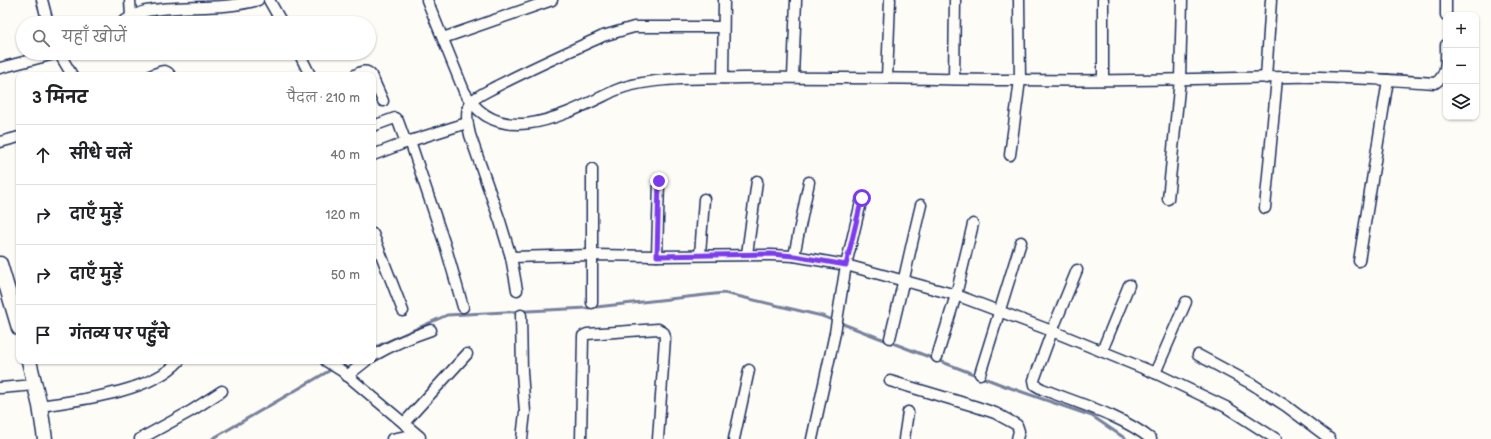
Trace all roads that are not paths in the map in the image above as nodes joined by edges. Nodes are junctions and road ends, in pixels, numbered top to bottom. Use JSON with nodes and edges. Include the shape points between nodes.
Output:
{"nodes":[{"id":1,"x":42,"y":0,"type":"edge"},
{"id":2,"x":130,"y":0,"type":"edge"},
{"id":3,"x":269,"y":0,"type":"edge"},
{"id":4,"x":427,"y":0,"type":"edge"},
{"id":5,"x":552,"y":0,"type":"edge"},
{"id":6,"x":724,"y":0,"type":"edge"},
{"id":7,"x":796,"y":0,"type":"edge"},
{"id":8,"x":890,"y":0,"type":"edge"},
{"id":9,"x":955,"y":0,"type":"edge"},
{"id":10,"x":1019,"y":0,"type":"edge"},
{"id":11,"x":1103,"y":0,"type":"edge"},
{"id":12,"x":1182,"y":0,"type":"edge"},
{"id":13,"x":1271,"y":0,"type":"edge"},
{"id":14,"x":1446,"y":0,"type":"edge"},
{"id":15,"x":254,"y":1,"type":"edge"},
{"id":16,"x":208,"y":4,"type":"edge"},
{"id":17,"x":1446,"y":12,"type":"edge"},
{"id":18,"x":46,"y":16,"type":"edge"},
{"id":19,"x":131,"y":16,"type":"joint"},
{"id":20,"x":278,"y":16,"type":"edge"},
{"id":21,"x":723,"y":27,"type":"junction"},
{"id":22,"x":443,"y":38,"type":"junction"},
{"id":23,"x":1446,"y":48,"type":"edge"},
{"id":24,"x":31,"y":60,"type":"edge"},
{"id":25,"x":62,"y":60,"type":"edge"},
{"id":26,"x":302,"y":60,"type":"edge"},
{"id":27,"x":0,"y":68,"type":"edge"},
{"id":28,"x":70,"y":72,"type":"edge"},
{"id":29,"x":308,"y":72,"type":"edge"},
{"id":30,"x":792,"y":77,"type":"junction"},
{"id":31,"x":722,"y":78,"type":"junction"},
{"id":32,"x":887,"y":78,"type":"junction"},
{"id":33,"x":1266,"y":78,"type":"junction"},
{"id":34,"x":1277,"y":78,"type":"junction"},
{"id":35,"x":954,"y":79,"type":"junction"},
{"id":36,"x":1180,"y":79,"type":"junction"},
{"id":37,"x":1020,"y":80,"type":"junction"},
{"id":38,"x":1103,"y":80,"type":"junction"},
{"id":39,"x":1388,"y":80,"type":"junction"},
{"id":40,"x":376,"y":86,"type":"edge"},
{"id":41,"x":383,"y":101,"type":"dead end"},
{"id":42,"x":471,"y":102,"type":"junction"},
{"id":43,"x":467,"y":123,"type":"junction"},
{"id":44,"x":376,"y":125,"type":"edge"},
{"id":45,"x":16,"y":138,"type":"edge"},
{"id":46,"x":0,"y":142,"type":"edge"},
{"id":47,"x":408,"y":142,"type":"junction"},
{"id":48,"x":376,"y":154,"type":"edge"},
{"id":49,"x":1010,"y":155,"type":"dead end"},
{"id":50,"x":592,"y":169,"type":"dead end"},
{"id":51,"x":659,"y":181,"type":"dead end"},
{"id":52,"x":757,"y":181,"type":"dead end"},
{"id":53,"x":809,"y":182,"type":"dead end"},
{"id":54,"x":862,"y":198,"type":"dead end"},
{"id":55,"x":704,"y":199,"type":"dead end"},
{"id":56,"x":1168,"y":199,"type":"dead end"},
{"id":57,"x":921,"y":206,"type":"dead end"},
{"id":58,"x":1266,"y":208,"type":"dead end"},
{"id":59,"x":973,"y":224,"type":"dead end"},
{"id":60,"x":376,"y":242,"type":"edge"},
{"id":61,"x":1021,"y":242,"type":"dead end"},
{"id":62,"x":747,"y":254,"type":"junction"},
{"id":63,"x":592,"y":255,"type":"junction"},
{"id":64,"x":700,"y":255,"type":"junction"},
{"id":65,"x":657,"y":256,"type":"junction"},
{"id":66,"x":794,"y":256,"type":"junction"},
{"id":67,"x":511,"y":257,"type":"junction"},
{"id":68,"x":1359,"y":261,"type":"dead end"},
{"id":69,"x":0,"y":264,"type":"edge"},
{"id":70,"x":846,"y":265,"type":"junction"},
{"id":71,"x":1077,"y":270,"type":"dead end"},
{"id":72,"x":904,"y":279,"type":"junction"},
{"id":73,"x":1129,"y":285,"type":"dead end"},
{"id":74,"x":517,"y":290,"type":"dead end"},
{"id":75,"x":956,"y":295,"type":"junction"},
{"id":76,"x":1186,"y":302,"type":"dead end"},
{"id":77,"x":592,"y":303,"type":"dead end"},
{"id":78,"x":463,"y":307,"type":"dead end"},
{"id":79,"x":403,"y":311,"type":"dead end"},
{"id":80,"x":1000,"y":311,"type":"junction"},
{"id":81,"x":521,"y":315,"type":"dead end"},
{"id":82,"x":16,"y":318,"type":"edge"},
{"id":83,"x":431,"y":330,"type":"dead end"},
{"id":84,"x":1052,"y":331,"type":"junction"},
{"id":85,"x":890,"y":338,"type":"dead end"},
{"id":86,"x":1102,"y":351,"type":"junction"},
{"id":87,"x":376,"y":354,"type":"edge"},
{"id":88,"x":467,"y":354,"type":"dead end"},
{"id":89,"x":1198,"y":355,"type":"dead end"},
{"id":90,"x":937,"y":357,"type":"dead end"},
{"id":91,"x":30,"y":364,"type":"edge"},
{"id":92,"x":177,"y":364,"type":"edge"},
{"id":93,"x":329,"y":364,"type":"edge"},
{"id":94,"x":361,"y":364,"type":"edge"},
{"id":95,"x":749,"y":370,"type":"dead end"},
{"id":96,"x":1155,"y":373,"type":"junction"},
{"id":97,"x":344,"y":374,"type":"junction"},
{"id":98,"x":980,"y":374,"type":"dead end"},
{"id":99,"x":890,"y":381,"type":"dead end"},
{"id":100,"x":35,"y":385,"type":"junction"},
{"id":101,"x":0,"y":388,"type":"edge"},
{"id":102,"x":222,"y":391,"type":"dead end"},
{"id":103,"x":40,"y":406,"type":"junction"},
{"id":104,"x":908,"y":412,"type":"dead end"},
{"id":105,"x":404,"y":423,"type":"junction"},
{"id":106,"x":423,"y":438,"type":"edge"},
{"id":107,"x":45,"y":439,"type":"edge"},
{"id":108,"x":140,"y":439,"type":"edge"},
{"id":109,"x":392,"y":439,"type":"edge"},
{"id":110,"x":522,"y":439,"type":"edge"},
{"id":111,"x":581,"y":439,"type":"edge"},
{"id":112,"x":658,"y":439,"type":"edge"},
{"id":113,"x":734,"y":439,"type":"edge"},
{"id":114,"x":812,"y":439,"type":"edge"},
{"id":115,"x":904,"y":439,"type":"edge"},
{"id":116,"x":1017,"y":439,"type":"edge"},
{"id":117,"x":1151,"y":439,"type":"edge"},
{"id":118,"x":1276,"y":439,"type":"edge"},
{"id":119,"x":1330,"y":439,"type":"edge"}],
"edges":[{"from":1,"to":18,"type":"street"},
{"from":2,"to":19,"type":"street"},
{"from":3,"to":20,"type":"street"},
{"from":4,"to":22,"type":"street"},
{"from":5,"to":22,"type":"street"},
{"from":6,"to":21,"type":"street"},
{"from":7,"to":30,"type":"street"},
{"from":8,"to":32,"type":"street"},
{"from":9,"to":35,"type":"street"},
{"from":10,"to":37,"type":"street"},
{"from":11,"to":38,"type":"street"},
{"from":12,"to":36,"type":"street"},
{"from":13,"to":33,"type":"street"},
{"from":14,"to":17,"type":"street"},
{"from":15,"to":16,"type":"street","via":[[222,7]]},
{"from":16,"to":19,"type":"street","via":[[145,11]]},
{"from":21,"to":31,"type":"street"},
{"from":21,"to":42,"type":"street","via":[[640,27],[620,30],[508,81]]},
{"from":22,"to":42,"type":"street"},
{"from":23,"to":39,"type":"street","via":[[1443,76],[1435,83]]},
{"from":24,"to":27,"type":"street"},
{"from":25,"to":28,"type":"street"},
{"from":26,"to":29,"type":"street"},
{"from":30,"to":31,"type":"street"},
{"from":30,"to":32,"type":"street"},
{"from":31,"to":42,"type":"street","via":[[645,82],[616,90],[556,118],[519,124],[502,122],[489,116]]},
{"from":32,"to":35,"type":"street"},
{"from":33,"to":34,"type":"street"},
{"from":33,"to":36,"type":"street"},
{"from":34,"to":39,"type":"street"},
{"from":34,"to":58,"type":"street"},
{"from":35,"to":37,"type":"street"},
{"from":36,"to":38,"type":"street"},
{"from":36,"to":56,"type":"street"},
{"from":37,"to":38,"type":"street"},
{"from":37,"to":49,"type":"street"},
{"from":39,"to":68,"type":"street"},
{"from":40,"to":41,"type":"street"},
{"from":42,"to":43,"type":"street"},
{"from":43,"to":47,"type":"street"},
{"from":43,"to":67,"type":"street"},
{"from":44,"to":47,"type":"street","via":[[395,118]]},
{"from":45,"to":46,"type":"street"},
{"from":47,"to":48,"type":"street"},
{"from":47,"to":78,"type":"street","via":[[446,248]]},
{"from":50,"to":63,"type":"street"},
{"from":51,"to":65,"type":"street"},
{"from":52,"to":62,"type":"street"},
{"from":53,"to":66,"type":"street"},
{"from":54,"to":70,"type":"street"},
{"from":55,"to":64,"type":"street"},
{"from":57,"to":72,"type":"street"},
{"from":59,"to":75,"type":"street"},
{"from":60,"to":79,"type":"street"},
{"from":61,"to":80,"type":"street"},
{"from":62,"to":64,"type":"street"},
{"from":62,"to":66,"type":"street"},
{"from":63,"to":65,"type":"street"},
{"from":63,"to":67,"type":"street"},
{"from":63,"to":77,"type":"street"},
{"from":64,"to":65,"type":"street"},
{"from":66,"to":70,"type":"street"},
{"from":67,"to":74,"type":"street"},
{"from":69,"to":82,"type":"street"},
{"from":70,"to":72,"type":"street"},
{"from":70,"to":114,"type":"street","via":[[838,320]]},
{"from":71,"to":84,"type":"street"},
{"from":72,"to":75,"type":"street"},
{"from":72,"to":85,"type":"street"},
{"from":73,"to":86,"type":"street"},
{"from":75,"to":80,"type":"street"},
{"from":75,"to":90,"type":"street"},
{"from":76,"to":96,"type":"street"},
{"from":80,"to":84,"type":"street"},
{"from":80,"to":98,"type":"street"},
{"from":81,"to":110,"type":"street","via":[[525,412]]},
{"from":83,"to":87,"type":"street","via":[[410,337]]},
{"from":84,"to":86,"type":"street"},
{"from":84,"to":117,"type":"street","via":[[1034,380],[1035,385],[1103,412]]},
{"from":86,"to":96,"type":"street"},
{"from":88,"to":105,"type":"street"},
{"from":89,"to":119,"type":"street","via":[[1252,384]]},
{"from":91,"to":100,"type":"street"},
{"from":92,"to":103,"type":"street","via":[[156,377],[116,393]]},
{"from":93,"to":97,"type":"street"},
{"from":94,"to":97,"type":"street"},
{"from":95,"to":113,"type":"street"},
{"from":96,"to":118,"type":"street","via":[[1226,407]]},
{"from":97,"to":105,"type":"street"},
{"from":99,"to":116,"type":"street","via":[[995,413],[1017,425]]},
{"from":100,"to":101,"type":"street"},
{"from":100,"to":103,"type":"street"},
{"from":102,"to":108,"type":"street"},
{"from":103,"to":107,"type":"street"},
{"from":104,"to":115,"type":"street"},
{"from":105,"to":106,"type":"street"},
{"from":106,"to":109,"type":"street","via":[[408,436]]},
{"from":111,"to":112,"type":"street","via":[[583,336],[658,329],[664,333],[665,338]]}]}
